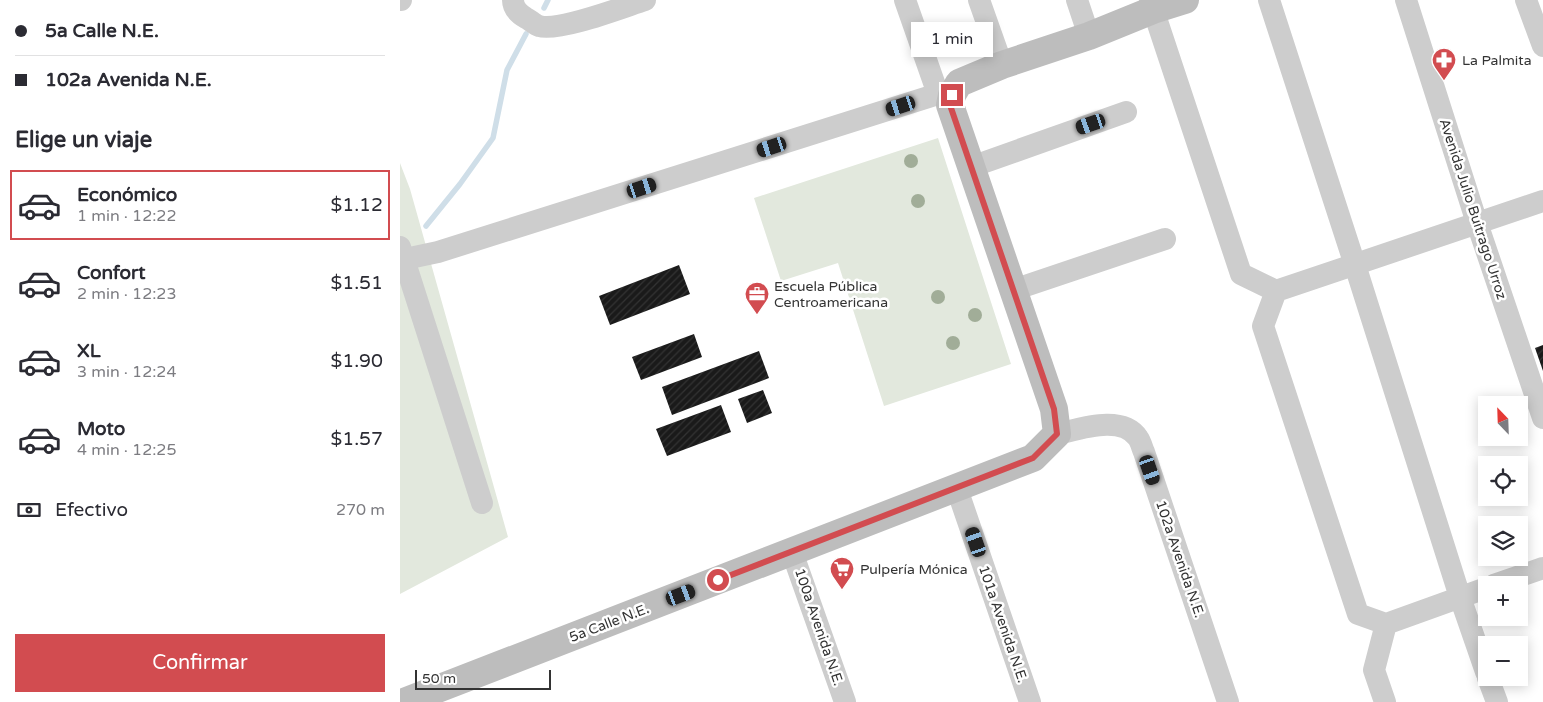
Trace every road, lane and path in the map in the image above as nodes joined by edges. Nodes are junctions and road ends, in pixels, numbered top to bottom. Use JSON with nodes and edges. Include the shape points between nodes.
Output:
{"nodes":[{"id":1,"x":513,"y":0,"type":"edge"},
{"id":2,"x":645,"y":0,"type":"edge"},
{"id":3,"x":905,"y":0,"type":"edge"},
{"id":4,"x":979,"y":0,"type":"edge"},
{"id":5,"x":1077,"y":0,"type":"edge"},
{"id":6,"x":1185,"y":0,"type":"edge"},
{"id":7,"x":1269,"y":0,"type":"edge"},
{"id":8,"x":1406,"y":0,"type":"edge"},
{"id":9,"x":1526,"y":0,"type":"edge"},
{"id":10,"x":1152,"y":5,"type":"edge"},
{"id":11,"x":1089,"y":36,"type":"junction"},
{"id":12,"x":1543,"y":46,"type":"edge"},
{"id":13,"x":1002,"y":65,"type":"junction"},
{"id":14,"x":945,"y":95,"type":"junction"},
{"id":15,"x":1126,"y":112,"type":"dead end"},
{"id":16,"x":971,"y":167,"type":"junction"},
{"id":17,"x":1543,"y":201,"type":"edge"},
{"id":18,"x":1477,"y":223,"type":"junction"},
{"id":19,"x":1164,"y":239,"type":"dead end"},
{"id":20,"x":402,"y":252,"type":"edge"},
{"id":21,"x":1356,"y":265,"type":"junction"},
{"id":22,"x":1013,"y":290,"type":"junction"},
{"id":23,"x":1276,"y":291,"type":"junction"},
{"id":24,"x":1543,"y":418,"type":"edge"},
{"id":25,"x":1057,"y":434,"type":"junction"},
{"id":26,"x":957,"y":489,"type":"junction"},
{"id":27,"x":482,"y":503,"type":"dead end"},
{"id":28,"x":792,"y":552,"type":"junction"},
{"id":29,"x":1543,"y":568,"type":"edge"},
{"id":30,"x":1520,"y":576,"type":"edge"},
{"id":31,"x":1478,"y":591,"type":"edge"},
{"id":32,"x":1460,"y":597,"type":"junction"},
{"id":33,"x":1386,"y":624,"type":"junction"},
{"id":34,"x":1478,"y":649,"type":"edge"},
{"id":35,"x":1491,"y":686,"type":"edge"},
{"id":36,"x":404,"y":702,"type":"edge"},
{"id":37,"x":845,"y":702,"type":"edge"},
{"id":38,"x":1030,"y":702,"type":"edge"},
{"id":39,"x":1228,"y":702,"type":"edge"},
{"id":40,"x":1385,"y":702,"type":"edge"},
{"id":41,"x":1497,"y":702,"type":"edge"}],
"edges":[{"from":1,"to":2,"type":"street","via":[[513,6],[521,15],[539,26],[556,26]]},
{"from":3,"to":14,"type":"street"},
{"from":4,"to":13,"type":"street"},
{"from":5,"to":11,"type":"street"},
{"from":6,"to":10,"type":"street"},
{"from":7,"to":21,"type":"street"},
{"from":8,"to":18,"type":"street","name":"Avenida Julio Buitrago Urroz"},
{"from":9,"to":12,"type":"street"},
{"from":10,"to":11,"type":"street"},
{"from":10,"to":23,"type":"street","via":[[1241,274]]},
{"from":11,"to":13,"type":"street"},
{"from":13,"to":14,"type":"street","via":[[959,84]]},
{"from":14,"to":16,"type":"street"},
{"from":14,"to":20,"type":"street","via":[[438,252]]},
{"from":15,"to":16,"type":"street"},
{"from":16,"to":22,"type":"street"},
{"from":17,"to":18,"type":"street"},
{"from":18,"to":21,"type":"street"},
{"from":18,"to":24,"type":"street","name":"Avenida Julio Buitrago Urroz"},
{"from":19,"to":22,"type":"street"},
{"from":20,"to":27,"type":"street"},
{"from":21,"to":23,"type":"street"},
{"from":21,"to":32,"type":"street"},
{"from":22,"to":25,"type":"street","via":[[1054,409]]},
{"from":23,"to":33,"type":"street","via":[[1263,326],[1336,549],[1358,614]]},
{"from":25,"to":26,"type":"street","name":"5a Calle N.E.","via":[[1033,458]]},
{"from":25,"to":39,"type":"street","name":"102a Avenida N.E.","via":[[1109,424],[1123,426],[1137,437]]},
{"from":26,"to":28,"type":"street","name":"5a Calle N.E."},
{"from":26,"to":38,"type":"street","name":"101a Avenida N.E."},
{"from":28,"to":36,"type":"street","name":"5a Calle N.E."},
{"from":28,"to":37,"type":"street","name":"100a Avenida N.E."},
{"from":29,"to":30,"type":"street"},
{"from":31,"to":32,"type":"street"},
{"from":32,"to":33,"type":"street"},
{"from":32,"to":34,"type":"street"},
{"from":33,"to":40,"type":"street","via":[[1374,670]]},
{"from":35,"to":41,"type":"street"}]}
